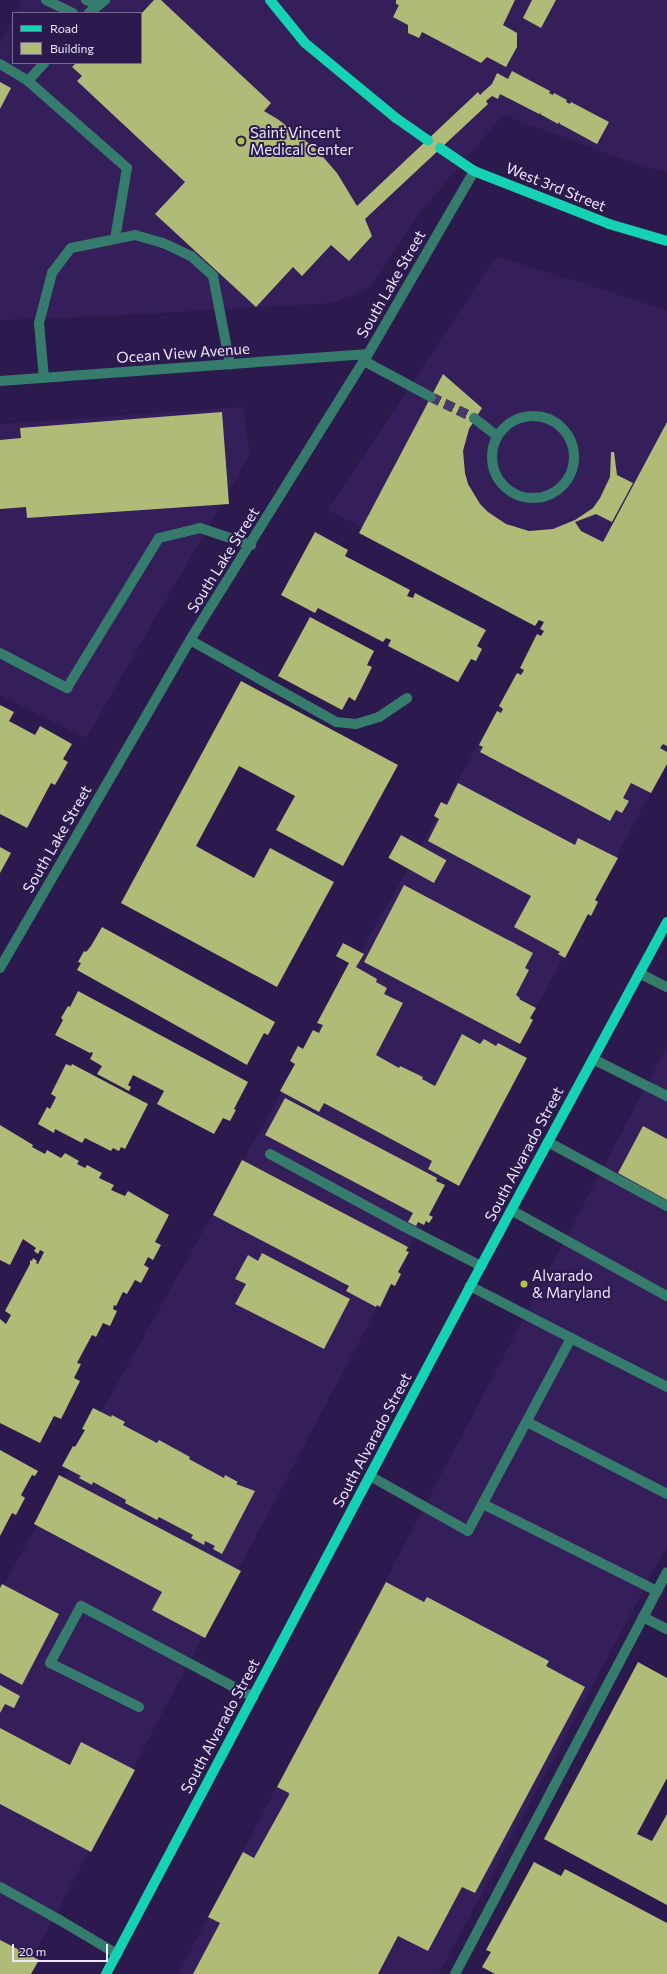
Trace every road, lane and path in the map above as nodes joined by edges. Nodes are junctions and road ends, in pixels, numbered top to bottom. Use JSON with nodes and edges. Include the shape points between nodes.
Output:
{"nodes":[{"id":1,"x":46,"y":0,"type":"edge"},
{"id":2,"x":86,"y":0,"type":"edge"},
{"id":3,"x":270,"y":0,"type":"edge"},
{"id":4,"x":101,"y":3,"type":"edge"},
{"id":5,"x":71,"y":12,"type":"edge"},
{"id":6,"x":90,"y":12,"type":"edge"},
{"id":7,"x":0,"y":64,"type":"edge"},
{"id":8,"x":43,"y":64,"type":"edge"},
{"id":9,"x":28,"y":81,"type":"junction"},
{"id":10,"x":428,"y":140,"type":"dead end"},
{"id":11,"x":440,"y":148,"type":"dead end"},
{"id":12,"x":474,"y":171,"type":"junction"},
{"id":13,"x":115,"y":239,"type":"junction"},
{"id":14,"x":667,"y":242,"type":"edge"},
{"id":15,"x":366,"y":357,"type":"junction"},
{"id":16,"x":230,"y":364,"type":"junction"},
{"id":17,"x":44,"y":378,"type":"junction"},
{"id":18,"x":0,"y":381,"type":"edge"},
{"id":19,"x":431,"y":397,"type":"tunnel mouth"},
{"id":20,"x":474,"y":418,"type":"tunnel mouth"},
{"id":21,"x":497,"y":436,"type":"junction"},
{"id":22,"x":251,"y":545,"type":"junction"},
{"id":23,"x":190,"y":640,"type":"junction"},
{"id":24,"x":0,"y":653,"type":"edge"},
{"id":25,"x":407,"y":698,"type":"dead end"},
{"id":26,"x":667,"y":922,"type":"edge"},
{"id":27,"x":0,"y":968,"type":"edge"},
{"id":28,"x":639,"y":973,"type":"junction"},
{"id":29,"x":667,"y":987,"type":"edge"},
{"id":30,"x":593,"y":1059,"type":"junction"},
{"id":31,"x":667,"y":1096,"type":"edge"},
{"id":32,"x":548,"y":1142,"type":"junction"},
{"id":33,"x":270,"y":1154,"type":"dead end"},
{"id":34,"x":667,"y":1206,"type":"edge"},
{"id":35,"x":511,"y":1210,"type":"junction"},
{"id":36,"x":481,"y":1266,"type":"junction"},
{"id":37,"x":470,"y":1286,"type":"junction"},
{"id":38,"x":667,"y":1296,"type":"edge"},
{"id":39,"x":571,"y":1338,"type":"junction"},
{"id":40,"x":667,"y":1387,"type":"edge"},
{"id":41,"x":527,"y":1422,"type":"junction"},
{"id":42,"x":370,"y":1476,"type":"junction"},
{"id":43,"x":667,"y":1494,"type":"edge"},
{"id":44,"x":483,"y":1504,"type":"junction"},
{"id":45,"x":667,"y":1572,"type":"edge"},
{"id":46,"x":657,"y":1591,"type":"junction"},
{"id":47,"x":643,"y":1617,"type":"junction"},
{"id":48,"x":667,"y":1629,"type":"edge"},
{"id":49,"x":253,"y":1697,"type":"junction"},
{"id":50,"x":139,"y":1707,"type":"dead end"},
{"id":51,"x":0,"y":1888,"type":"edge"},
{"id":52,"x":117,"y":1954,"type":"junction"},
{"id":53,"x":106,"y":1974,"type":"edge"},
{"id":54,"x":455,"y":1974,"type":"edge"}],
"edges":[{"from":1,"to":5,"type":"street"},
{"from":2,"to":4,"type":"street"},
{"from":3,"to":10,"type":"main road","via":[[305,43],[396,118]]},
{"from":4,"to":6,"type":"street"},
{"from":7,"to":9,"type":"street"},
{"from":8,"to":9,"type":"street"},
{"from":9,"to":13,"type":"street","via":[[127,168]]},
{"from":11,"to":12,"type":"main road","name":"West 3rd Street"},
{"from":12,"to":14,"type":"main road","name":"West 3rd Street","via":[[609,224]]},
{"from":12,"to":15,"type":"street","name":"South Lake Street"},
{"from":13,"to":16,"type":"street","via":[[135,235],[163,243],[191,256],[213,276]]},
{"from":13,"to":17,"type":"street","via":[[71,248],[52,272],[39,323]]},
{"from":15,"to":16,"type":"street","name":"Ocean View Avenue"},
{"from":15,"to":19,"type":"street"},
{"from":15,"to":22,"type":"street","name":"South Lake Street"},
{"from":16,"to":17,"type":"street","name":"Ocean View Avenue"},
{"from":17,"to":18,"type":"street","name":"Ocean View Avenue"},
{"from":20,"to":21,"type":"street"},
{"from":21,"to":21,"type":"street","via":[[492,454],[495,473],[502,484],[512,492],[524,498],[549,495],[561,488],[570,477],[574,464],[574,450],[569,436],[560,425],[548,418],[519,418],[506,425]]},
{"from":22,"to":23,"type":"street","name":"South Lake Street"},
{"from":22,"to":24,"type":"street","via":[[200,528],[160,538],[67,688]]},
{"from":23,"to":25,"type":"street","via":[[336,722],[356,724],[379,717]]},
{"from":23,"to":27,"type":"street","name":"South Lake Street"},
{"from":26,"to":28,"type":"main road","name":"South Alvarado Street"},
{"from":28,"to":29,"type":"street"},
{"from":28,"to":30,"type":"main road","name":"South Alvarado Street"},
{"from":30,"to":31,"type":"street"},
{"from":30,"to":32,"type":"main road","name":"South Alvarado Street"},
{"from":32,"to":34,"type":"street"},
{"from":32,"to":35,"type":"main road","name":"South Alvarado Street"},
{"from":33,"to":36,"type":"street"},
{"from":35,"to":36,"type":"main road","name":"South Alvarado Street"},
{"from":35,"to":38,"type":"street"},
{"from":36,"to":37,"type":"main road","name":"South Alvarado Street"},
{"from":37,"to":39,"type":"street"},
{"from":37,"to":42,"type":"main road","name":"South Alvarado Street"},
{"from":39,"to":40,"type":"street"},
{"from":39,"to":41,"type":"street"},
{"from":41,"to":43,"type":"street"},
{"from":41,"to":44,"type":"street"},
{"from":42,"to":44,"type":"street","via":[[468,1531]]},
{"from":42,"to":49,"type":"main road","name":"South Alvarado Street"},
{"from":44,"to":46,"type":"street"},
{"from":45,"to":46,"type":"street"},
{"from":46,"to":47,"type":"street"},
{"from":47,"to":48,"type":"street"},
{"from":47,"to":54,"type":"street"},
{"from":49,"to":50,"type":"street","via":[[81,1606],[50,1663]]},
{"from":49,"to":52,"type":"main road","name":"South Alvarado Street"},
{"from":51,"to":52,"type":"street"},
{"from":52,"to":53,"type":"main road","name":"South Alvarado Street"}]}
